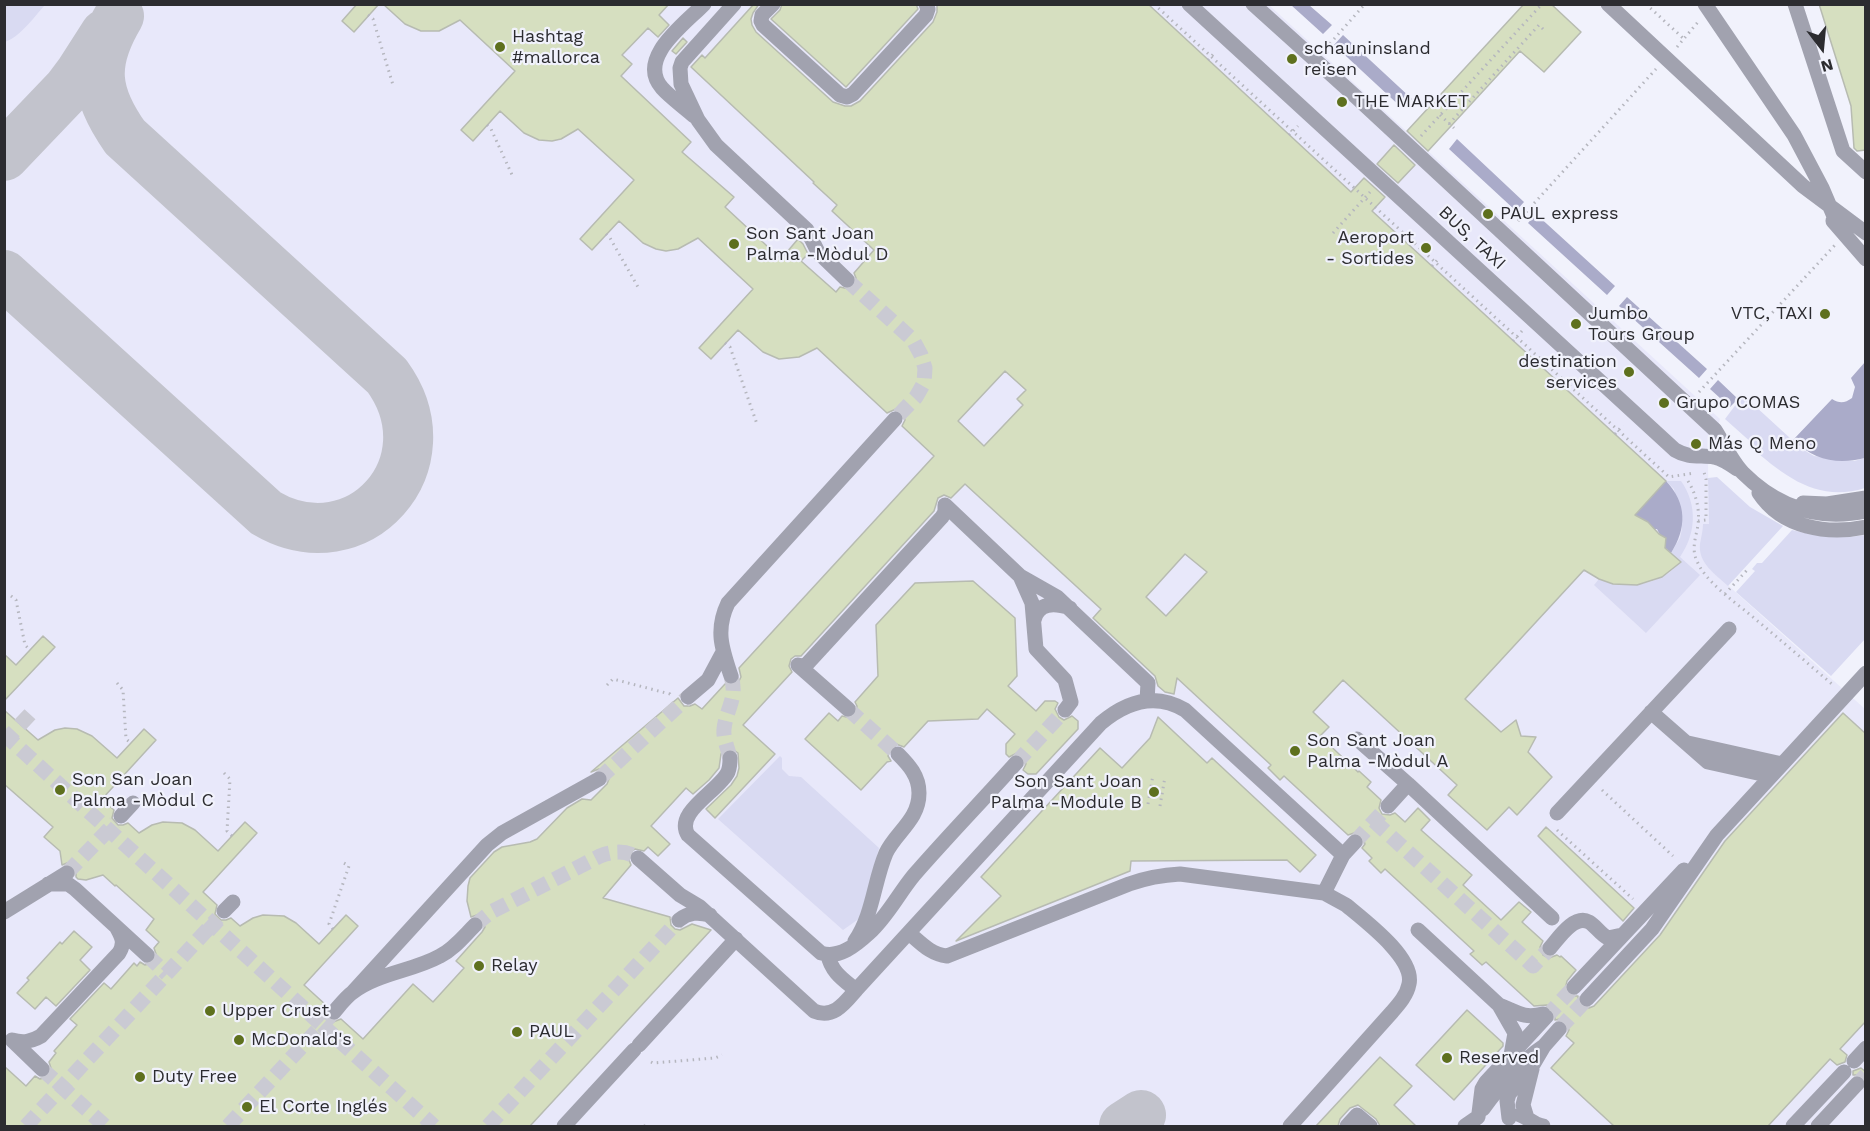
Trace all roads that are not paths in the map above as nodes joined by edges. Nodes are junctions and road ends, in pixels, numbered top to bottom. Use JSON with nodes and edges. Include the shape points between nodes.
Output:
{"nodes":[{"id":1,"x":704,"y":4,"type":"edge"},
{"id":2,"x":734,"y":4,"type":"edge"},
{"id":3,"x":773,"y":4,"type":"edge"},
{"id":4,"x":926,"y":4,"type":"edge"},
{"id":5,"x":1189,"y":4,"type":"edge"},
{"id":6,"x":1253,"y":4,"type":"edge"},
{"id":7,"x":1608,"y":4,"type":"edge"},
{"id":8,"x":1795,"y":4,"type":"edge"},
{"id":9,"x":1707,"y":7,"type":"edge"},
{"id":10,"x":698,"y":120,"type":"junction"},
{"id":11,"x":1866,"y":172,"type":"edge"},
{"id":12,"x":1803,"y":186,"type":"junction"},
{"id":13,"x":1829,"y":206,"type":"junction"},
{"id":14,"x":1866,"y":233,"type":"edge"},
{"id":15,"x":1838,"y":235,"type":"junction"},
{"id":16,"x":1866,"y":259,"type":"edge"},
{"id":17,"x":847,"y":280,"type":"tunnel mouth"},
{"id":18,"x":895,"y":419,"type":"tunnel mouth"},
{"id":19,"x":1745,"y":475,"type":"junction"},
{"id":20,"x":1771,"y":496,"type":"junction"},
{"id":21,"x":1866,"y":498,"type":"edge"},
{"id":22,"x":1866,"y":511,"type":"edge"},
{"id":23,"x":1866,"y":527,"type":"edge"},
{"id":24,"x":1020,"y":576,"type":"junction"},
{"id":25,"x":1070,"y":608,"type":"junction"},
{"id":26,"x":1034,"y":620,"type":"junction"},
{"id":27,"x":1730,"y":629,"type":"dead end"},
{"id":28,"x":723,"y":652,"type":"junction"},
{"id":29,"x":1866,"y":673,"type":"edge"},
{"id":30,"x":731,"y":676,"type":"tunnel mouth"},
{"id":31,"x":682,"y":699,"type":"tunnel mouth"},
{"id":32,"x":1147,"y":701,"type":"junction"},
{"id":33,"x":848,"y":709,"type":"tunnel mouth"},
{"id":34,"x":1065,"y":710,"type":"tunnel mouth"},
{"id":35,"x":1651,"y":712,"type":"junction"},
{"id":36,"x":1357,"y":739,"type":"dead end"},
{"id":37,"x":1684,"y":742,"type":"junction"},
{"id":38,"x":897,"y":754,"type":"tunnel mouth"},
{"id":39,"x":730,"y":758,"type":"tunnel mouth"},
{"id":40,"x":1016,"y":763,"type":"tunnel mouth"},
{"id":41,"x":1782,"y":764,"type":"junction"},
{"id":42,"x":1771,"y":776,"type":"junction"},
{"id":43,"x":599,"y":779,"type":"tunnel mouth"},
{"id":44,"x":1408,"y":784,"type":"junction"},
{"id":45,"x":133,"y":803,"type":"dead end"},
{"id":46,"x":1388,"y":806,"type":"tunnel mouth"},
{"id":47,"x":121,"y":816,"type":"tunnel mouth"},
{"id":48,"x":1556,"y":820,"type":"road end"},
{"id":49,"x":1717,"y":835,"type":"junction"},
{"id":50,"x":1355,"y":842,"type":"tunnel mouth"},
{"id":51,"x":1343,"y":855,"type":"junction"},
{"id":52,"x":638,"y":858,"type":"tunnel mouth"},
{"id":53,"x":67,"y":873,"type":"tunnel mouth"},
{"id":54,"x":48,"y":884,"type":"junction"},
{"id":55,"x":1324,"y":893,"type":"junction"},
{"id":56,"x":4,"y":912,"type":"edge"},
{"id":57,"x":710,"y":915,"type":"junction"},
{"id":58,"x":1552,"y":918,"type":"dead end"},
{"id":59,"x":679,"y":920,"type":"tunnel mouth"},
{"id":60,"x":475,"y":925,"type":"tunnel mouth"},
{"id":61,"x":117,"y":928,"type":"junction"},
{"id":62,"x":1418,"y":930,"type":"dead end"},
{"id":63,"x":909,"y":933,"type":"junction"},
{"id":64,"x":1622,"y":935,"type":"junction"},
{"id":65,"x":736,"y":939,"type":"junction"},
{"id":66,"x":851,"y":946,"type":"junction"},
{"id":67,"x":1550,"y":948,"type":"tunnel mouth"},
{"id":68,"x":147,"y":955,"type":"tunnel mouth"},
{"id":69,"x":828,"y":955,"type":"junction"},
{"id":70,"x":1574,"y":987,"type":"tunnel mouth"},
{"id":71,"x":856,"y":990,"type":"junction"},
{"id":72,"x":352,"y":993,"type":"junction"},
{"id":73,"x":1587,"y":999,"type":"tunnel mouth"},
{"id":74,"x":1499,"y":1005,"type":"junction"},
{"id":75,"x":333,"y":1012,"type":"tunnel mouth"},
{"id":76,"x":1559,"y":1029,"type":"tunnel mouth"},
{"id":77,"x":8,"y":1037,"type":"edge"},
{"id":78,"x":1544,"y":1046,"type":"junction"},
{"id":79,"x":1866,"y":1048,"type":"edge"},
{"id":80,"x":1511,"y":1055,"type":"junction"},
{"id":81,"x":1534,"y":1063,"type":"junction"},
{"id":82,"x":42,"y":1069,"type":"tunnel mouth"},
{"id":83,"x":1857,"y":1084,"type":"tunnel mouth"},
{"id":84,"x":1480,"y":1116,"type":"edge"},
{"id":85,"x":1508,"y":1116,"type":"edge"},
{"id":86,"x":1527,"y":1118,"type":"junction"},
{"id":87,"x":564,"y":1126,"type":"edge"},
{"id":88,"x":1290,"y":1126,"type":"edge"},
{"id":89,"x":1347,"y":1126,"type":"edge"},
{"id":90,"x":1371,"y":1126,"type":"edge"},
{"id":91,"x":1465,"y":1126,"type":"edge"},
{"id":92,"x":1544,"y":1126,"type":"edge"},
{"id":93,"x":1793,"y":1126,"type":"edge"},
{"id":94,"x":1818,"y":1126,"type":"edge"}],
"edges":[{"from":1,"to":10,"type":"street","via":[[662,46],[654,65],[654,75],[661,87]]},
{"from":2,"to":10,"type":"street","via":[[680,68],[681,84]]},
{"from":3,"to":4,"type":"street","via":[[762,15],[764,25],[840,95],[847,97],[926,15]]},
{"from":5,"to":19,"type":"street","name":"BUS, TAXI","via":[[1675,450],[1693,457],[1717,457]]},
{"from":6,"to":19,"type":"street","via":[[1715,430]]},
{"from":7,"to":12,"type":"street"},
{"from":8,"to":11,"type":"street","via":[[1843,151]]},
{"from":9,"to":13,"type":"street","via":[[1794,135]]},
{"from":10,"to":17,"type":"street","via":[[716,144],[807,230],[818,252]]},
{"from":12,"to":13,"type":"street"},
{"from":12,"to":15,"type":"street"},
{"from":13,"to":14,"type":"street"},
{"from":13,"to":15,"type":"street"},
{"from":15,"to":16,"type":"street"},
{"from":18,"to":28,"type":"street","via":[[729,603],[720,627]]},
{"from":19,"to":20,"type":"street"},
{"from":19,"to":23,"type":"street","via":[[1770,508],[1790,521],[1823,529]]},
{"from":20,"to":21,"type":"street","via":[[1808,504]]},
{"from":20,"to":22,"type":"street","via":[[1787,505],[1827,515]]},
{"from":24,"to":25,"type":"street"},
{"from":24,"to":26,"type":"street","via":[[1030,597]]},
{"from":24,"to":33,"type":"street","via":[[945,505],[942,518],[807,664],[798,665]]},
{"from":25,"to":26,"type":"street","via":[[1059,604],[1044,606]]},
{"from":25,"to":32,"type":"street","via":[[1148,683]]},
{"from":26,"to":34,"type":"street","via":[[1036,649],[1066,683],[1071,702]]},
{"from":27,"to":35,"type":"street"},
{"from":28,"to":30,"type":"street"},
{"from":28,"to":31,"type":"street","via":[[708,680]]},
{"from":29,"to":41,"type":"street"},
{"from":32,"to":51,"type":"street","via":[[1175,704],[1185,710]]},
{"from":32,"to":63,"type":"street","via":[[1114,711],[1101,723]]},
{"from":35,"to":37,"type":"street"},
{"from":35,"to":48,"type":"street"},
{"from":36,"to":44,"type":"street"},
{"from":37,"to":41,"type":"street"},
{"from":37,"to":42,"type":"street","via":[[1708,762]]},
{"from":38,"to":66,"type":"street","via":[[910,765],[918,783],[918,806],[911,822],[887,852],[864,927]]},
{"from":39,"to":69,"type":"street","via":[[725,776],[688,815],[685,830],[821,953]]},
{"from":40,"to":66,"type":"street","via":[[913,877],[872,931]]},
{"from":41,"to":42,"type":"street"},
{"from":42,"to":49,"type":"street"},
{"from":43,"to":72,"type":"street","via":[[487,845]]},
{"from":44,"to":46,"type":"street"},
{"from":44,"to":58,"type":"street"},
{"from":45,"to":47,"type":"street"},
{"from":49,"to":64,"type":"street"},
{"from":49,"to":73,"type":"street","via":[[1657,922]]},
{"from":50,"to":51,"type":"street"},
{"from":51,"to":55,"type":"street"},
{"from":52,"to":57,"type":"street"},
{"from":53,"to":54,"type":"street"},
{"from":54,"to":56,"type":"street"},
{"from":54,"to":61,"type":"street","via":[[75,889]]},
{"from":55,"to":63,"type":"street","via":[[1163,875],[1137,881],[947,956],[928,950]]},
{"from":55,"to":88,"type":"street","via":[[1346,905],[1404,960],[1409,986],[1392,1012]]},
{"from":57,"to":59,"type":"street","via":[[691,914]]},
{"from":57,"to":65,"type":"street"},
{"from":60,"to":72,"type":"street","via":[[443,955]]},
{"from":61,"to":68,"type":"street"},
{"from":61,"to":77,"type":"street","via":[[123,947],[41,1036],[27,1042]]},
{"from":62,"to":74,"type":"street"},
{"from":63,"to":71,"type":"street"},
{"from":64,"to":67,"type":"street","via":[[1608,938],[1589,922],[1580,921]]},
{"from":64,"to":70,"type":"street"},
{"from":65,"to":71,"type":"street","via":[[821,1014],[840,1008]]},
{"from":65,"to":87,"type":"street"},
{"from":66,"to":69,"type":"street"},
{"from":69,"to":71,"type":"street","via":[[833,970]]},
{"from":72,"to":75,"type":"street"},
{"from":74,"to":80,"type":"street","via":[[1515,1033]]},
{"from":74,"to":80,"type":"street","via":[[1522,1016],[1545,1016]]},
{"from":76,"to":78,"type":"street"},
{"from":77,"to":82,"type":"street"},
{"from":78,"to":81,"type":"street"},
{"from":78,"to":84,"type":"street","via":[[1526,1058],[1497,1089]]},
{"from":79,"to":93,"type":"street"},
{"from":80,"to":84,"type":"street","via":[[1482,1089]]},
{"from":81,"to":85,"type":"street","via":[[1509,1094]]},
{"from":81,"to":86,"type":"street","via":[[1524,1097]]},
{"from":83,"to":94,"type":"street"},
{"from":84,"to":85,"type":"street","via":[[1493,1105]]},
{"from":84,"to":91,"type":"street"},
{"from":85,"to":86,"type":"street"},
{"from":86,"to":92,"type":"street"},
{"from":89,"to":90,"type":"street","via":[[1358,1115]]}]}
